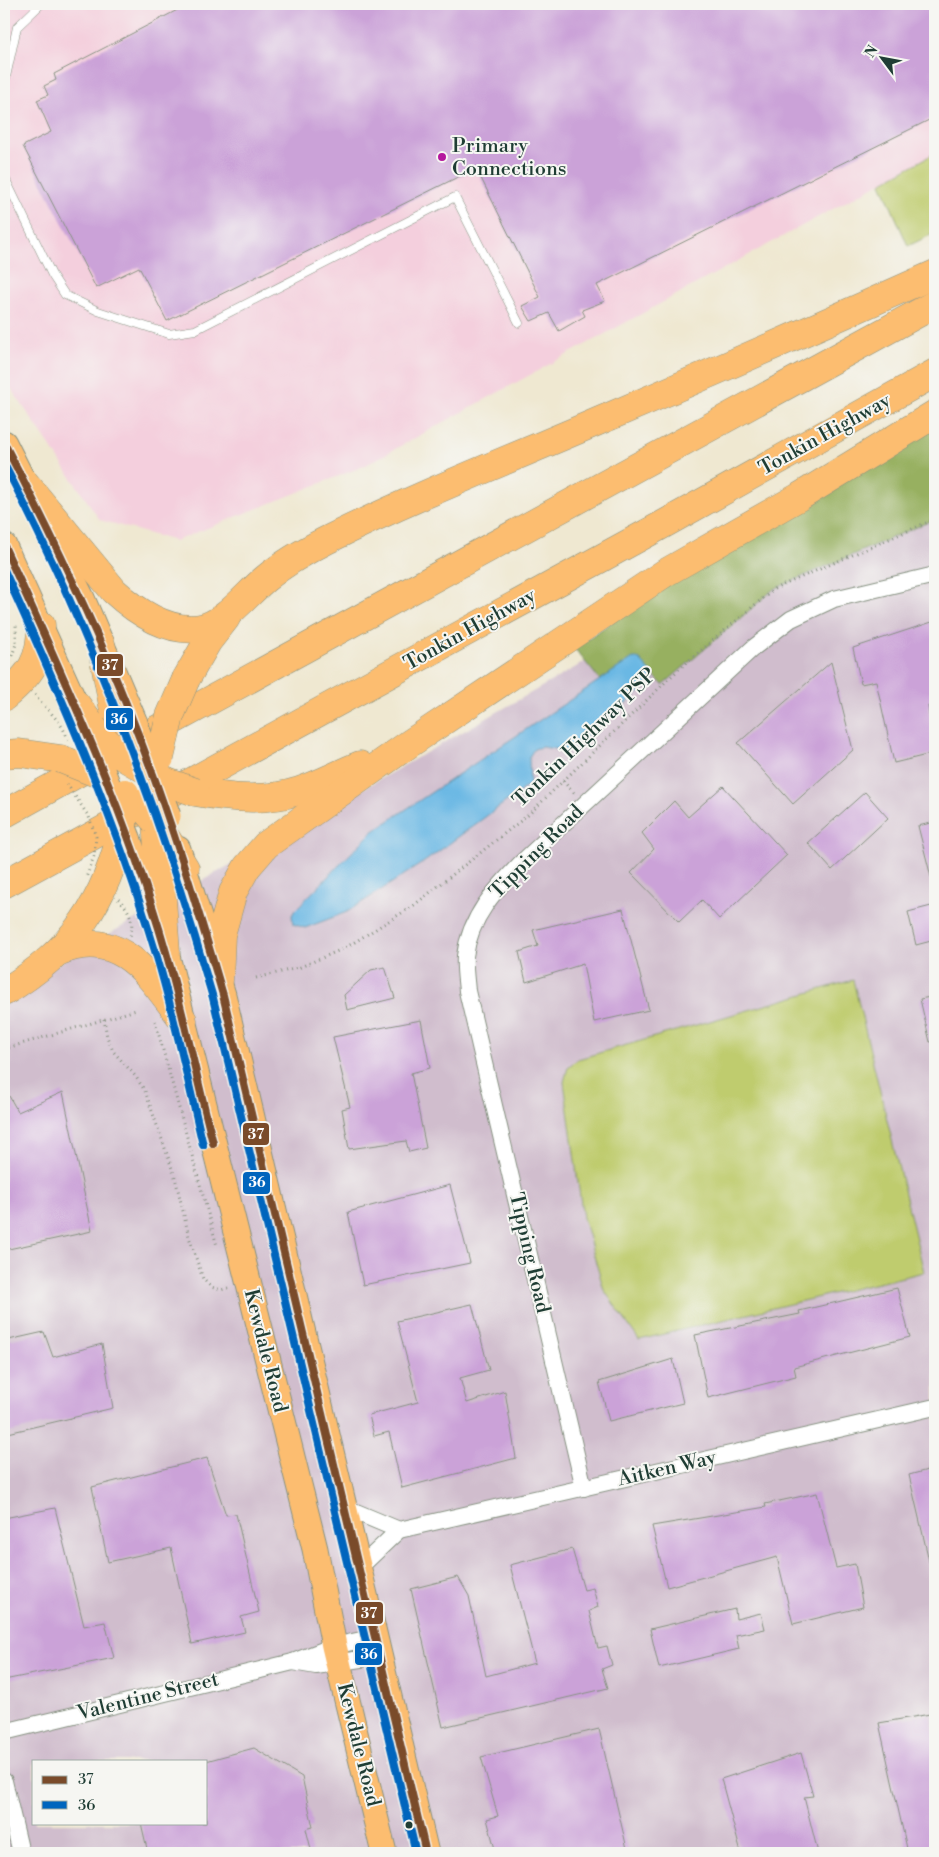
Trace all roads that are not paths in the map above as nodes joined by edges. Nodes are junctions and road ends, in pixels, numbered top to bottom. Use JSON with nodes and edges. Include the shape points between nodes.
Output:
{"nodes":[{"id":1,"x":41,"y":4,"type":"edge"},
{"id":2,"x":4,"y":86,"type":"edge"},
{"id":3,"x":4,"y":176,"type":"edge"},
{"id":4,"x":935,"y":274,"type":"edge"},
{"id":5,"x":935,"y":304,"type":"edge"},
{"id":6,"x":520,"y":323,"type":"dead end"},
{"id":7,"x":935,"y":374,"type":"edge"},
{"id":8,"x":935,"y":414,"type":"edge"},
{"id":9,"x":4,"y":443,"type":"edge"},
{"id":10,"x":25,"y":483,"type":"junction"},
{"id":11,"x":4,"y":546,"type":"edge"},
{"id":12,"x":935,"y":575,"type":"edge"},
{"id":13,"x":235,"y":607,"type":"junction"},
{"id":14,"x":41,"y":625,"type":"junction"},
{"id":15,"x":101,"y":644,"type":"joint"},
{"id":16,"x":4,"y":697,"type":"edge"},
{"id":17,"x":76,"y":704,"type":"joint"},
{"id":18,"x":90,"y":731,"type":"junction"},
{"id":19,"x":409,"y":744,"type":"junction"},
{"id":20,"x":4,"y":754,"type":"edge"},
{"id":21,"x":123,"y":757,"type":"junction"},
{"id":22,"x":156,"y":780,"type":"junction"},
{"id":23,"x":116,"y":786,"type":"junction"},
{"id":24,"x":4,"y":814,"type":"edge"},
{"id":25,"x":96,"y":833,"type":"junction"},
{"id":26,"x":149,"y":840,"type":"junction"},
{"id":27,"x":185,"y":868,"type":"joint"},
{"id":28,"x":4,"y":884,"type":"edge"},
{"id":29,"x":4,"y":895,"type":"edge"},
{"id":30,"x":58,"y":952,"type":"junction"},
{"id":31,"x":166,"y":952,"type":"joint"},
{"id":32,"x":220,"y":980,"type":"junction"},
{"id":33,"x":4,"y":992,"type":"edge"},
{"id":34,"x":183,"y":1020,"type":"junction"},
{"id":35,"x":935,"y":1406,"type":"edge"},
{"id":36,"x":584,"y":1488,"type":"junction"},
{"id":37,"x":344,"y":1507,"type":"junction"},
{"id":38,"x":399,"y":1530,"type":"junction"},
{"id":39,"x":359,"y":1568,"type":"junction"},
{"id":40,"x":377,"y":1647,"type":"junction"},
{"id":41,"x":336,"y":1654,"type":"junction"},
{"id":42,"x":4,"y":1732,"type":"edge"},
{"id":43,"x":4,"y":1781,"type":"edge"},
{"id":44,"x":20,"y":1853,"type":"edge"},
{"id":45,"x":384,"y":1853,"type":"edge"},
{"id":46,"x":426,"y":1853,"type":"edge"}],
"edges":[{"from":1,"to":2,"type":"lane","via":[[17,27]]},
{"from":3,"to":6,"type":"lane","via":[[65,295],[98,311],[170,334],[195,330],[455,197]]},
{"from":4,"to":13,"type":"highway","via":[[376,516],[301,553]]},
{"from":5,"to":24,"type":"highway"},
{"from":7,"to":25,"type":"highway","name":"Tonkin Highway"},
{"from":8,"to":19,"type":"highway","via":[[799,497],[665,573]]},
{"from":9,"to":10,"type":"main road"},
{"from":10,"to":13,"type":"highway","via":[[114,591],[146,617],[182,628],[201,628]]},
{"from":10,"to":15,"type":"main road"},
{"from":11,"to":14,"type":"main road"},
{"from":12,"to":36,"type":"street","name":"Tipping Road","via":[[834,599],[791,619],[753,648],[522,862],[495,890],[474,922],[465,956],[467,991]]},
{"from":13,"to":22,"type":"highway","bridge":true,"via":[[208,641],[186,679],[164,737]]},
{"from":14,"to":16,"type":"highway","via":[[38,657],[23,681]]},
{"from":14,"to":17,"type":"main road"},
{"from":15,"to":18,"type":"highway"},
{"from":17,"to":18,"type":"highway"},
{"from":18,"to":20,"type":"highway"},
{"from":18,"to":21,"type":"highway"},
{"from":18,"to":22,"type":"main road","bridge":true},
{"from":18,"to":23,"type":"main road","bridge":true},
{"from":18,"to":23,"type":"highway","bridge":true,"via":[[96,773]]},
{"from":19,"to":22,"type":"highway","bridge":true,"via":[[298,791],[272,796],[231,798],[195,792]]},
{"from":19,"to":32,"type":"highway","via":[[274,839],[247,867],[232,892],[225,913]]},
{"from":21,"to":22,"type":"highway"},
{"from":21,"to":23,"type":"highway"},
{"from":22,"to":26,"type":"highway","bridge":true},
{"from":23,"to":26,"type":"highway","bridge":true,"via":[[140,804]]},
{"from":23,"to":26,"type":"highway","bridge":true,"via":[[123,824]]},
{"from":25,"to":28,"type":"highway","name":"Tonkin Highway"},
{"from":25,"to":29,"type":"highway"},
{"from":26,"to":27,"type":"highway"},
{"from":26,"to":30,"type":"highway"},
{"from":26,"to":31,"type":"highway"},
{"from":27,"to":32,"type":"main road","name":"Kewdale Road"},
{"from":30,"to":33,"type":"highway","via":[[26,979]]},
{"from":30,"to":34,"type":"highway","via":[[85,944],[124,953],[144,968]]},
{"from":31,"to":34,"type":"main road","name":"Kewdale Road"},
{"from":32,"to":37,"type":"main road","name":"Kewdale Road"},
{"from":34,"to":41,"type":"main road","name":"Kewdale Road","via":[[315,1549]]},
{"from":35,"to":36,"type":"street","name":"Aitken Way"},
{"from":36,"to":38,"type":"street","name":"Aitken Way"},
{"from":37,"to":38,"type":"street"},
{"from":37,"to":39,"type":"main road","name":"Kewdale Road"},
{"from":38,"to":39,"type":"street"},
{"from":39,"to":40,"type":"main road","name":"Kewdale Road"},
{"from":40,"to":41,"type":"street","name":"Valentine Street"},
{"from":40,"to":46,"type":"main road","name":"Kewdale Road"},
{"from":41,"to":42,"type":"street","name":"Valentine Street","via":[[316,1666],[293,1662]]},
{"from":41,"to":45,"type":"main road","name":"Kewdale Road"},
{"from":43,"to":44,"type":"street"}]}
